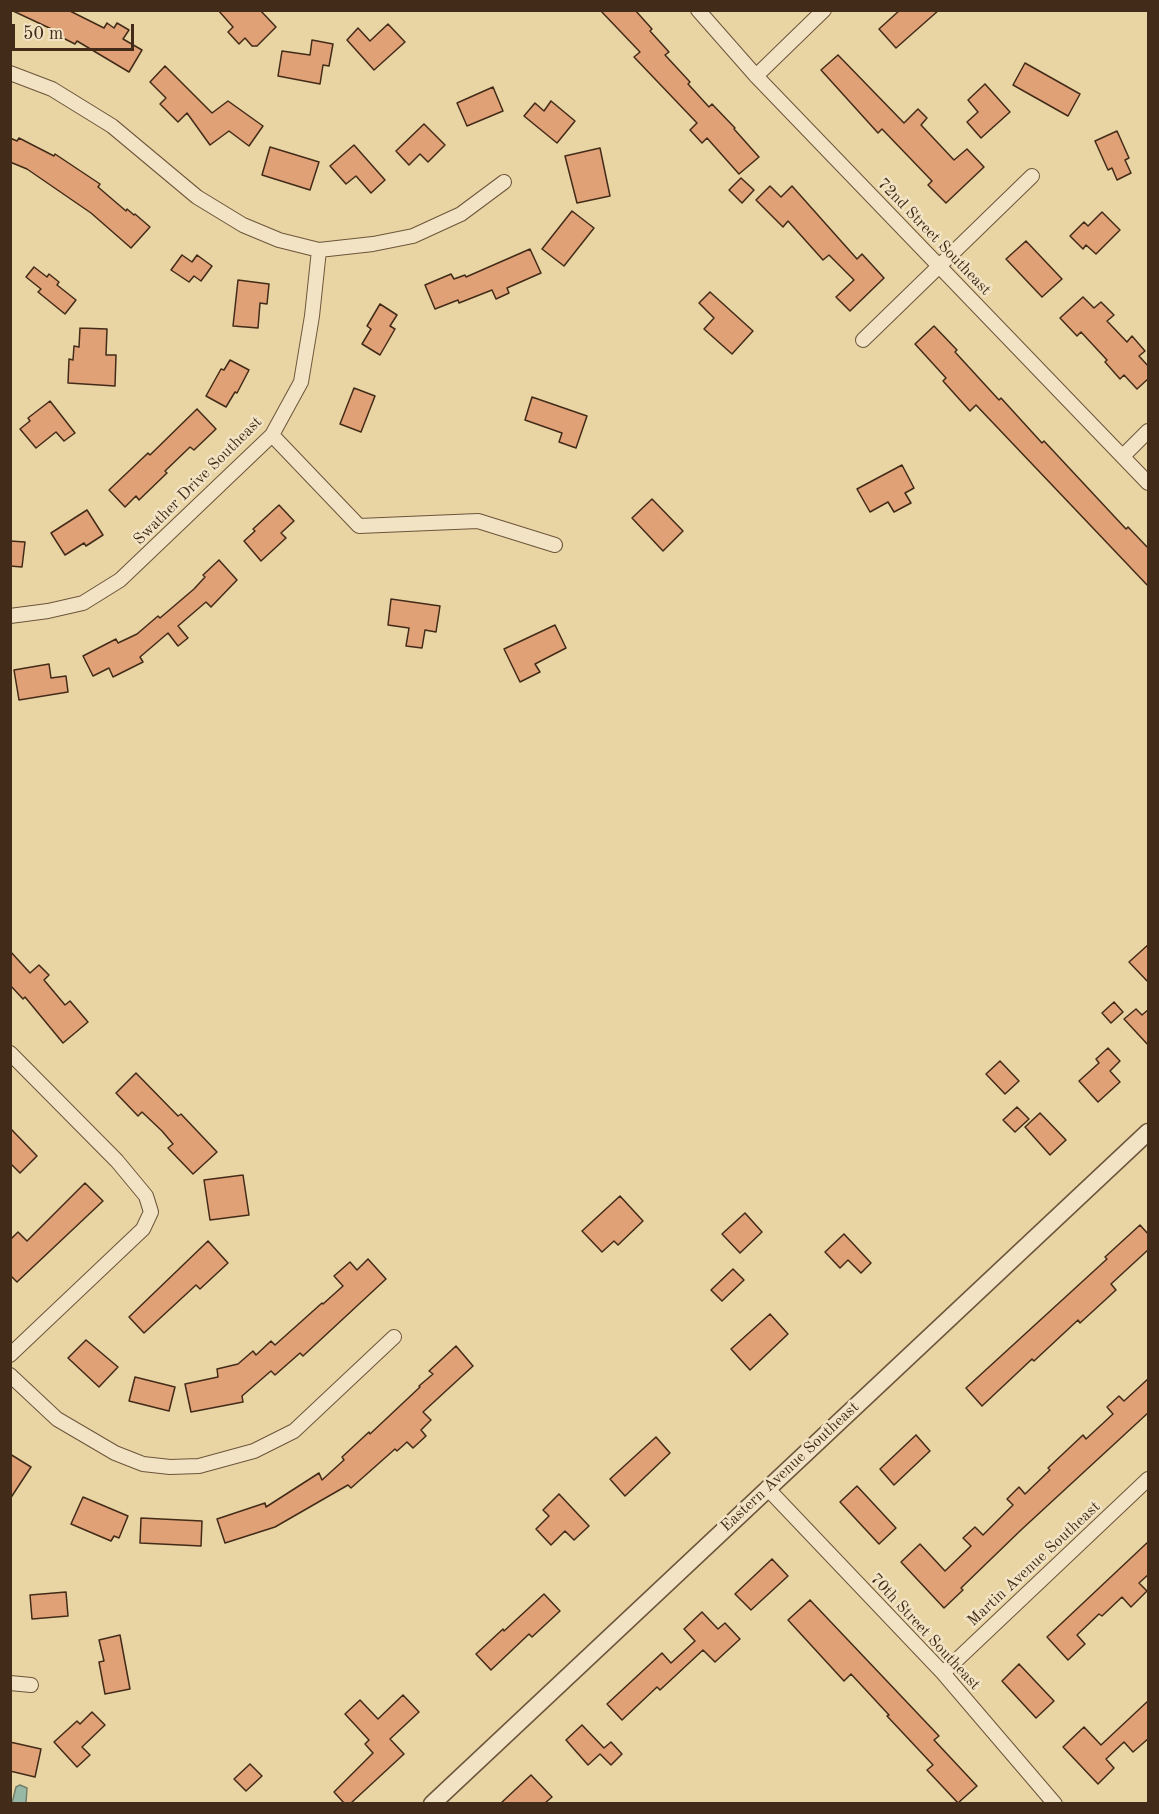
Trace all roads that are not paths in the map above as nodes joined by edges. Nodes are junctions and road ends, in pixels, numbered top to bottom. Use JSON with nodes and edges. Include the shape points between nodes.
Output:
{"nodes":[{"id":1,"x":698,"y":10,"type":"edge"},
{"id":2,"x":824,"y":10,"type":"edge"},
{"id":3,"x":10,"y":73,"type":"edge"},
{"id":4,"x":756,"y":76,"type":"junction"},
{"id":5,"x":1032,"y":176,"type":"dead end"},
{"id":6,"x":504,"y":182,"type":"dead end"},
{"id":7,"x":319,"y":250,"type":"junction"},
{"id":8,"x":939,"y":265,"type":"junction"},
{"id":9,"x":863,"y":340,"type":"dead end"},
{"id":10,"x":1149,"y":431,"type":"edge"},
{"id":11,"x":272,"y":435,"type":"junction"},
{"id":12,"x":1123,"y":456,"type":"junction"},
{"id":13,"x":1149,"y":483,"type":"edge"},
{"id":14,"x":555,"y":545,"type":"dead end"},
{"id":15,"x":10,"y":616,"type":"edge"},
{"id":16,"x":10,"y":1053,"type":"edge"},
{"id":17,"x":1149,"y":1132,"type":"edge"},
{"id":18,"x":394,"y":1337,"type":"dead end"},
{"id":19,"x":10,"y":1355,"type":"edge"},
{"id":20,"x":10,"y":1375,"type":"edge"},
{"id":21,"x":1149,"y":1479,"type":"edge"},
{"id":22,"x":767,"y":1488,"type":"junction"},
{"id":23,"x":943,"y":1673,"type":"junction"},
{"id":24,"x":10,"y":1683,"type":"edge"},
{"id":25,"x":31,"y":1685,"type":"dead end"},
{"id":26,"x":432,"y":1803,"type":"edge"},
{"id":27,"x":1055,"y":1803,"type":"edge"}],
"edges":[{"from":1,"to":4,"type":"street","name":"72nd Street Southeast"},
{"from":2,"to":4,"type":"street"},
{"from":3,"to":7,"type":"street","via":[[52,89],[112,126],[197,197],[243,225]]},
{"from":4,"to":8,"type":"street","name":"72nd Street Southeast"},
{"from":5,"to":8,"type":"street"},
{"from":6,"to":7,"type":"street","via":[[461,214],[413,236]]},
{"from":7,"to":11,"type":"street","name":"Swather Drive Southeast","via":[[301,382]]},
{"from":8,"to":9,"type":"street"},
{"from":8,"to":12,"type":"street","name":"72nd Street Southeast"},
{"from":10,"to":12,"type":"street"},
{"from":11,"to":14,"type":"street","via":[[359,526],[478,521]]},
{"from":11,"to":15,"type":"street","name":"Swather Drive Southeast","via":[[120,580],[83,603]]},
{"from":12,"to":13,"type":"street","name":"72nd Street Southeast"},
{"from":16,"to":19,"type":"street","via":[[117,1161],[146,1196],[151,1212],[143,1229]]},
{"from":17,"to":22,"type":"street","name":"Eastern Avenue Southeast"},
{"from":18,"to":20,"type":"street","via":[[294,1431],[254,1451],[198,1466],[143,1464],[115,1453],[57,1419]]},
{"from":21,"to":23,"type":"street","name":"Martin Avenue Southeast"},
{"from":22,"to":23,"type":"street","name":"70th Street Southeast"},
{"from":22,"to":26,"type":"street","name":"Eastern Avenue Southeast"},
{"from":23,"to":27,"type":"street","name":"70th Street Southeast"},
{"from":24,"to":25,"type":"street"}]}
